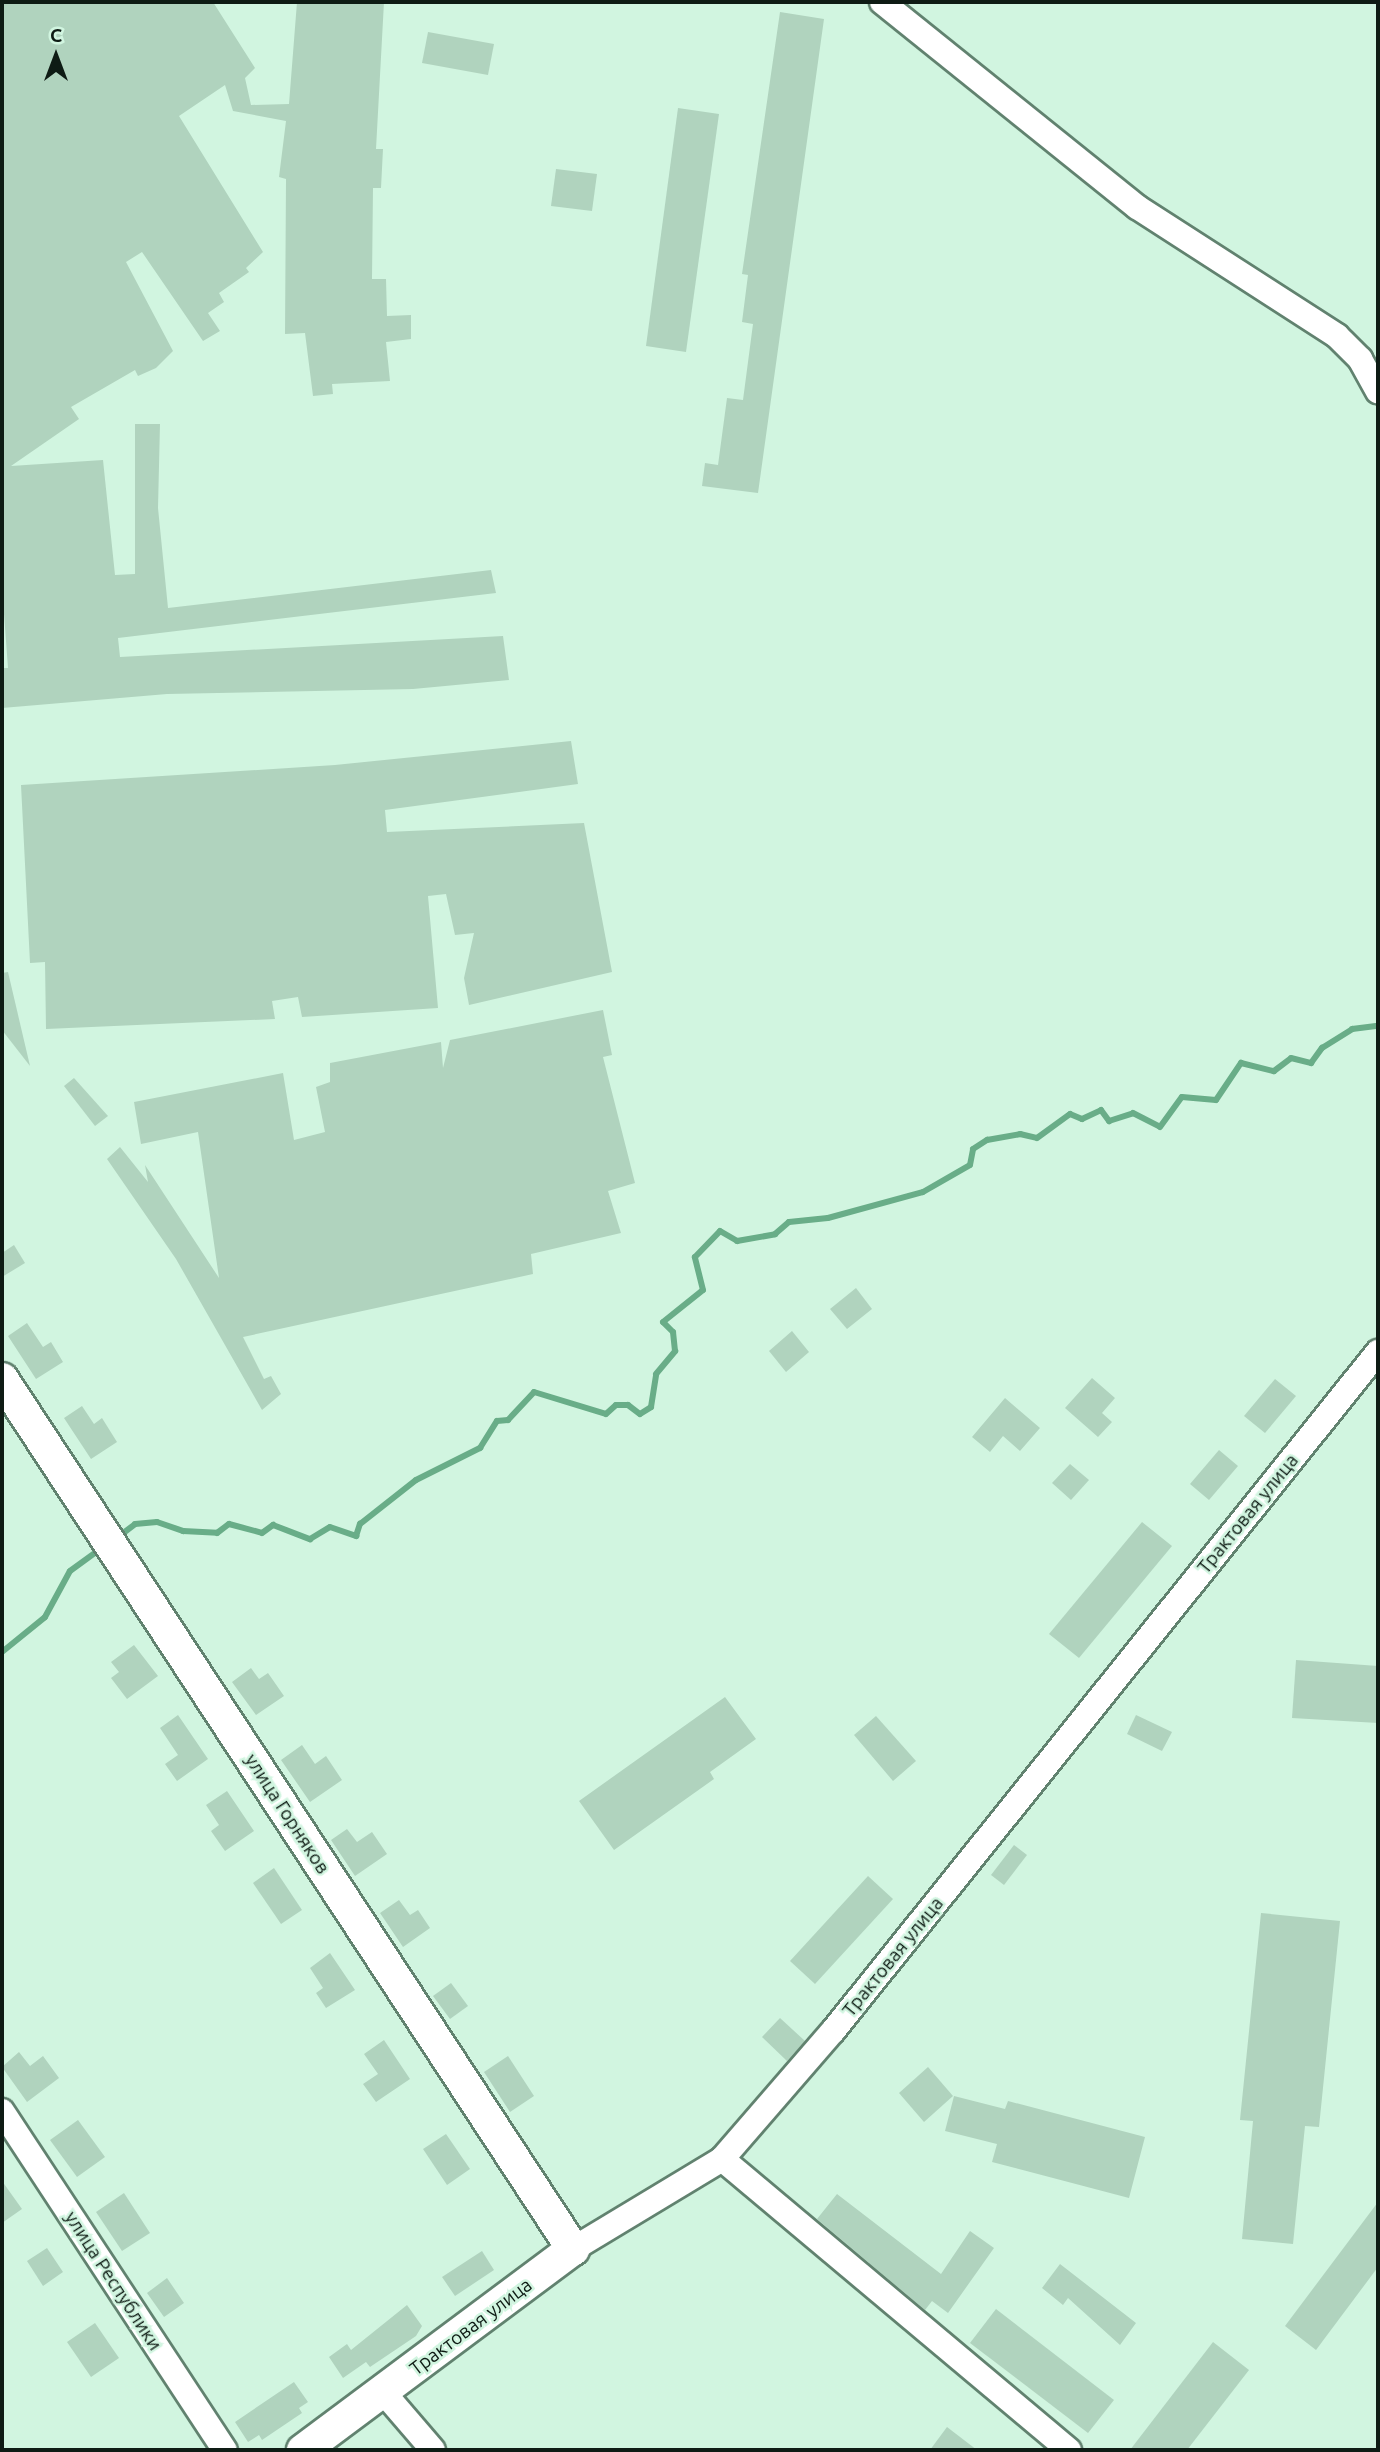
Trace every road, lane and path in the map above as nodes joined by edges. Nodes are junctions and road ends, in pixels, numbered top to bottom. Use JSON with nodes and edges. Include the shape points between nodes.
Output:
{"nodes":[{"id":1,"x":882,"y":2,"type":"edge"},
{"id":2,"x":1378,"y":391,"type":"edge"},
{"id":3,"x":1378,"y":1352,"type":"edge"},
{"id":4,"x":2,"y":1379,"type":"edge"},
{"id":5,"x":2,"y":2111,"type":"edge"},
{"id":6,"x":722,"y":2158,"type":"junction"},
{"id":7,"x":572,"y":2249,"type":"junction"},
{"id":8,"x":384,"y":2393,"type":"junction"},
{"id":9,"x":225,"y":2450,"type":"edge"},
{"id":10,"x":303,"y":2450,"type":"edge"},
{"id":11,"x":433,"y":2450,"type":"edge"},
{"id":12,"x":1069,"y":2450,"type":"edge"}],
"edges":[{"from":1,"to":2,"type":"street","via":[[1137,207],[1337,336],[1360,359]]},
{"from":3,"to":6,"type":"street","name":"Трактовая улица","via":[[842,2020]]},
{"from":4,"to":7,"type":"street","name":"улица Горняков"},
{"from":5,"to":9,"type":"street","name":"улица Республики"},
{"from":6,"to":7,"type":"street","name":"Трактовая улица"},
{"from":6,"to":12,"type":"street"},
{"from":7,"to":8,"type":"street","name":"Трактовая улица"},
{"from":8,"to":10,"type":"street","name":"Трактовая улица"},
{"from":8,"to":11,"type":"street"}]}
